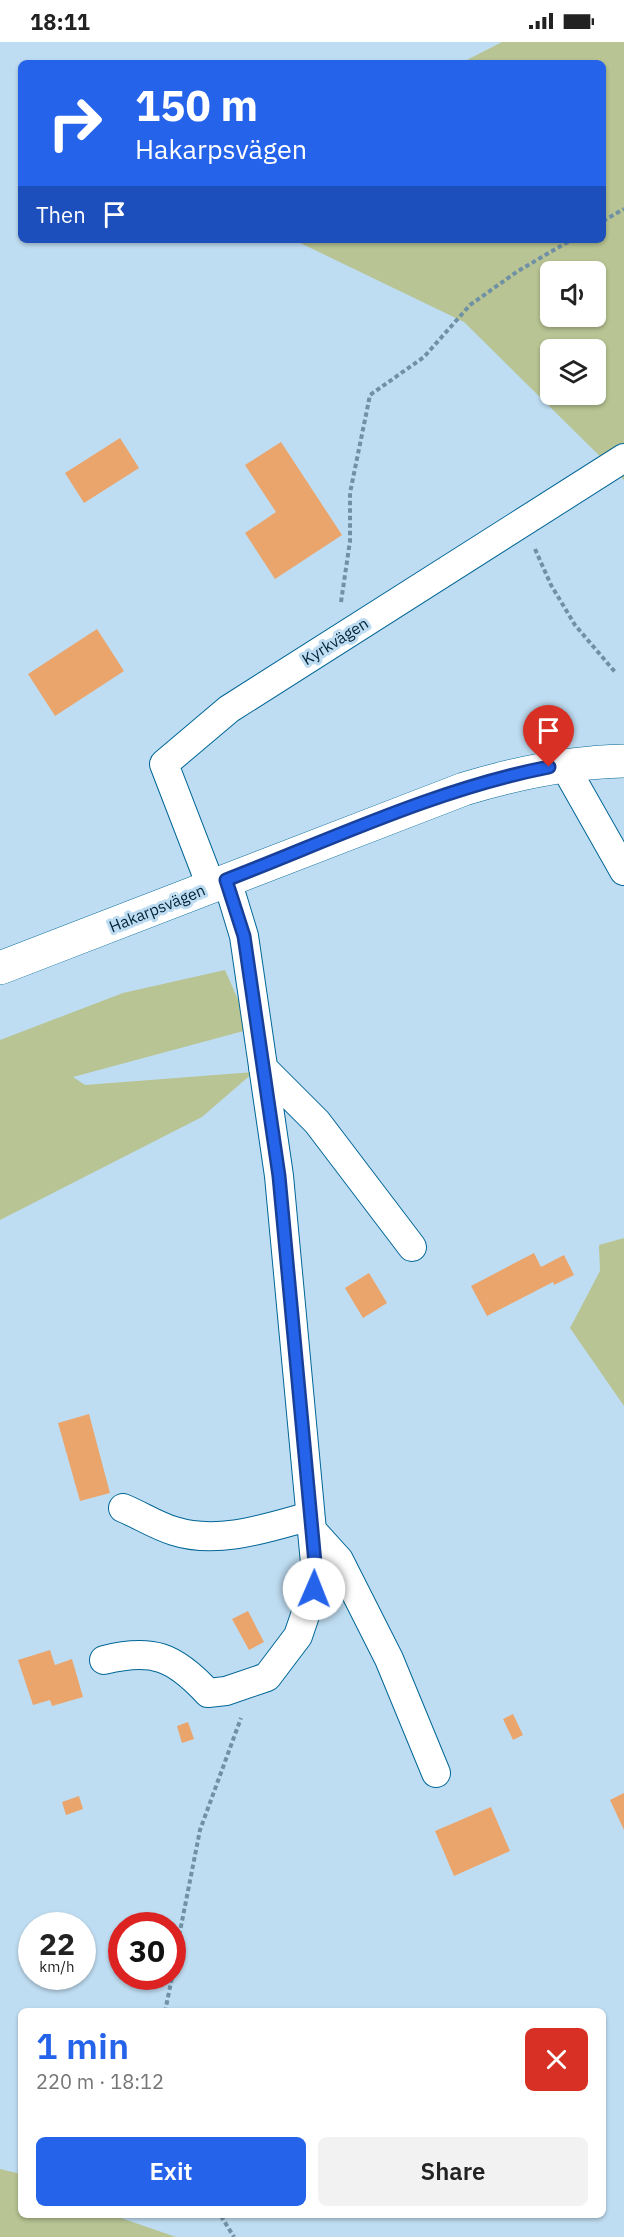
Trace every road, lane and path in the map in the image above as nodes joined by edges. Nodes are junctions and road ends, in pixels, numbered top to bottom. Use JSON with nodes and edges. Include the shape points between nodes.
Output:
{"nodes":[{"id":1,"x":624,"y":208,"type":"edge"},
{"id":2,"x":606,"y":219,"type":"edge"},
{"id":3,"x":566,"y":243,"type":"edge"},
{"id":4,"x":624,"y":458,"type":"edge"},
{"id":5,"x":534,"y":546,"type":"dead end"},
{"id":6,"x":333,"y":644,"type":"junction"},
{"id":7,"x":615,"y":672,"type":"dead end"},
{"id":8,"x":624,"y":761,"type":"edge"},
{"id":9,"x":564,"y":765,"type":"junction"},
{"id":10,"x":624,"y":871,"type":"edge"},
{"id":11,"x":219,"y":883,"type":"junction"},
{"id":12,"x":0,"y":968,"type":"edge"},
{"id":13,"x":263,"y":1068,"type":"junction"},
{"id":14,"x":412,"y":1247,"type":"dead end"},
{"id":15,"x":123,"y":1508,"type":"dead end"},
{"id":16,"x":310,"y":1522,"type":"junction"},
{"id":17,"x":104,"y":1660,"type":"dead end"},
{"id":18,"x":267,"y":1677,"type":"junction"},
{"id":19,"x":436,"y":1773,"type":"dead end"},
{"id":20,"x":184,"y":1912,"type":"edge"},
{"id":21,"x":169,"y":1990,"type":"edge"},
{"id":22,"x":166,"y":2008,"type":"edge"},
{"id":23,"x":222,"y":2218,"type":"edge"},
{"id":24,"x":234,"y":2237,"type":"edge"}],
"edges":[{"from":1,"to":2,"type":"path"},
{"from":3,"to":6,"type":"path","via":[[471,305],[424,357],[370,395],[350,493],[347,573]]},
{"from":4,"to":6,"type":"street","name":"Kyrkvägen"},
{"from":5,"to":7,"type":"path","via":[[575,625]]},
{"from":6,"to":11,"type":"street","name":"Kyrkvägen","via":[[229,710],[164,764]]},
{"from":8,"to":9,"type":"street","name":"Hakarpsvägen"},
{"from":9,"to":10,"type":"street"},
{"from":9,"to":11,"type":"street","name":"Hakarpsvägen","via":[[513,774],[464,789]]},
{"from":11,"to":12,"type":"street","name":"Hakarpsvägen"},
{"from":11,"to":13,"type":"street","via":[[244,936]]},
{"from":13,"to":14,"type":"street","via":[[317,1122]]},
{"from":13,"to":16,"type":"street","via":[[279,1176]]},
{"from":15,"to":16,"type":"street","via":[[174,1532],[201,1535],[230,1535]]},
{"from":16,"to":18,"type":"street","via":[[315,1563],[307,1615],[298,1636]]},
{"from":16,"to":19,"type":"street","via":[[339,1560],[389,1659]]},
{"from":17,"to":18,"type":"street","via":[[132,1653],[157,1656],[183,1669],[208,1693]]},
{"from":18,"to":20,"type":"path","via":[[238,1723],[200,1830]]},
{"from":21,"to":22,"type":"path"},
{"from":23,"to":24,"type":"path"}]}
